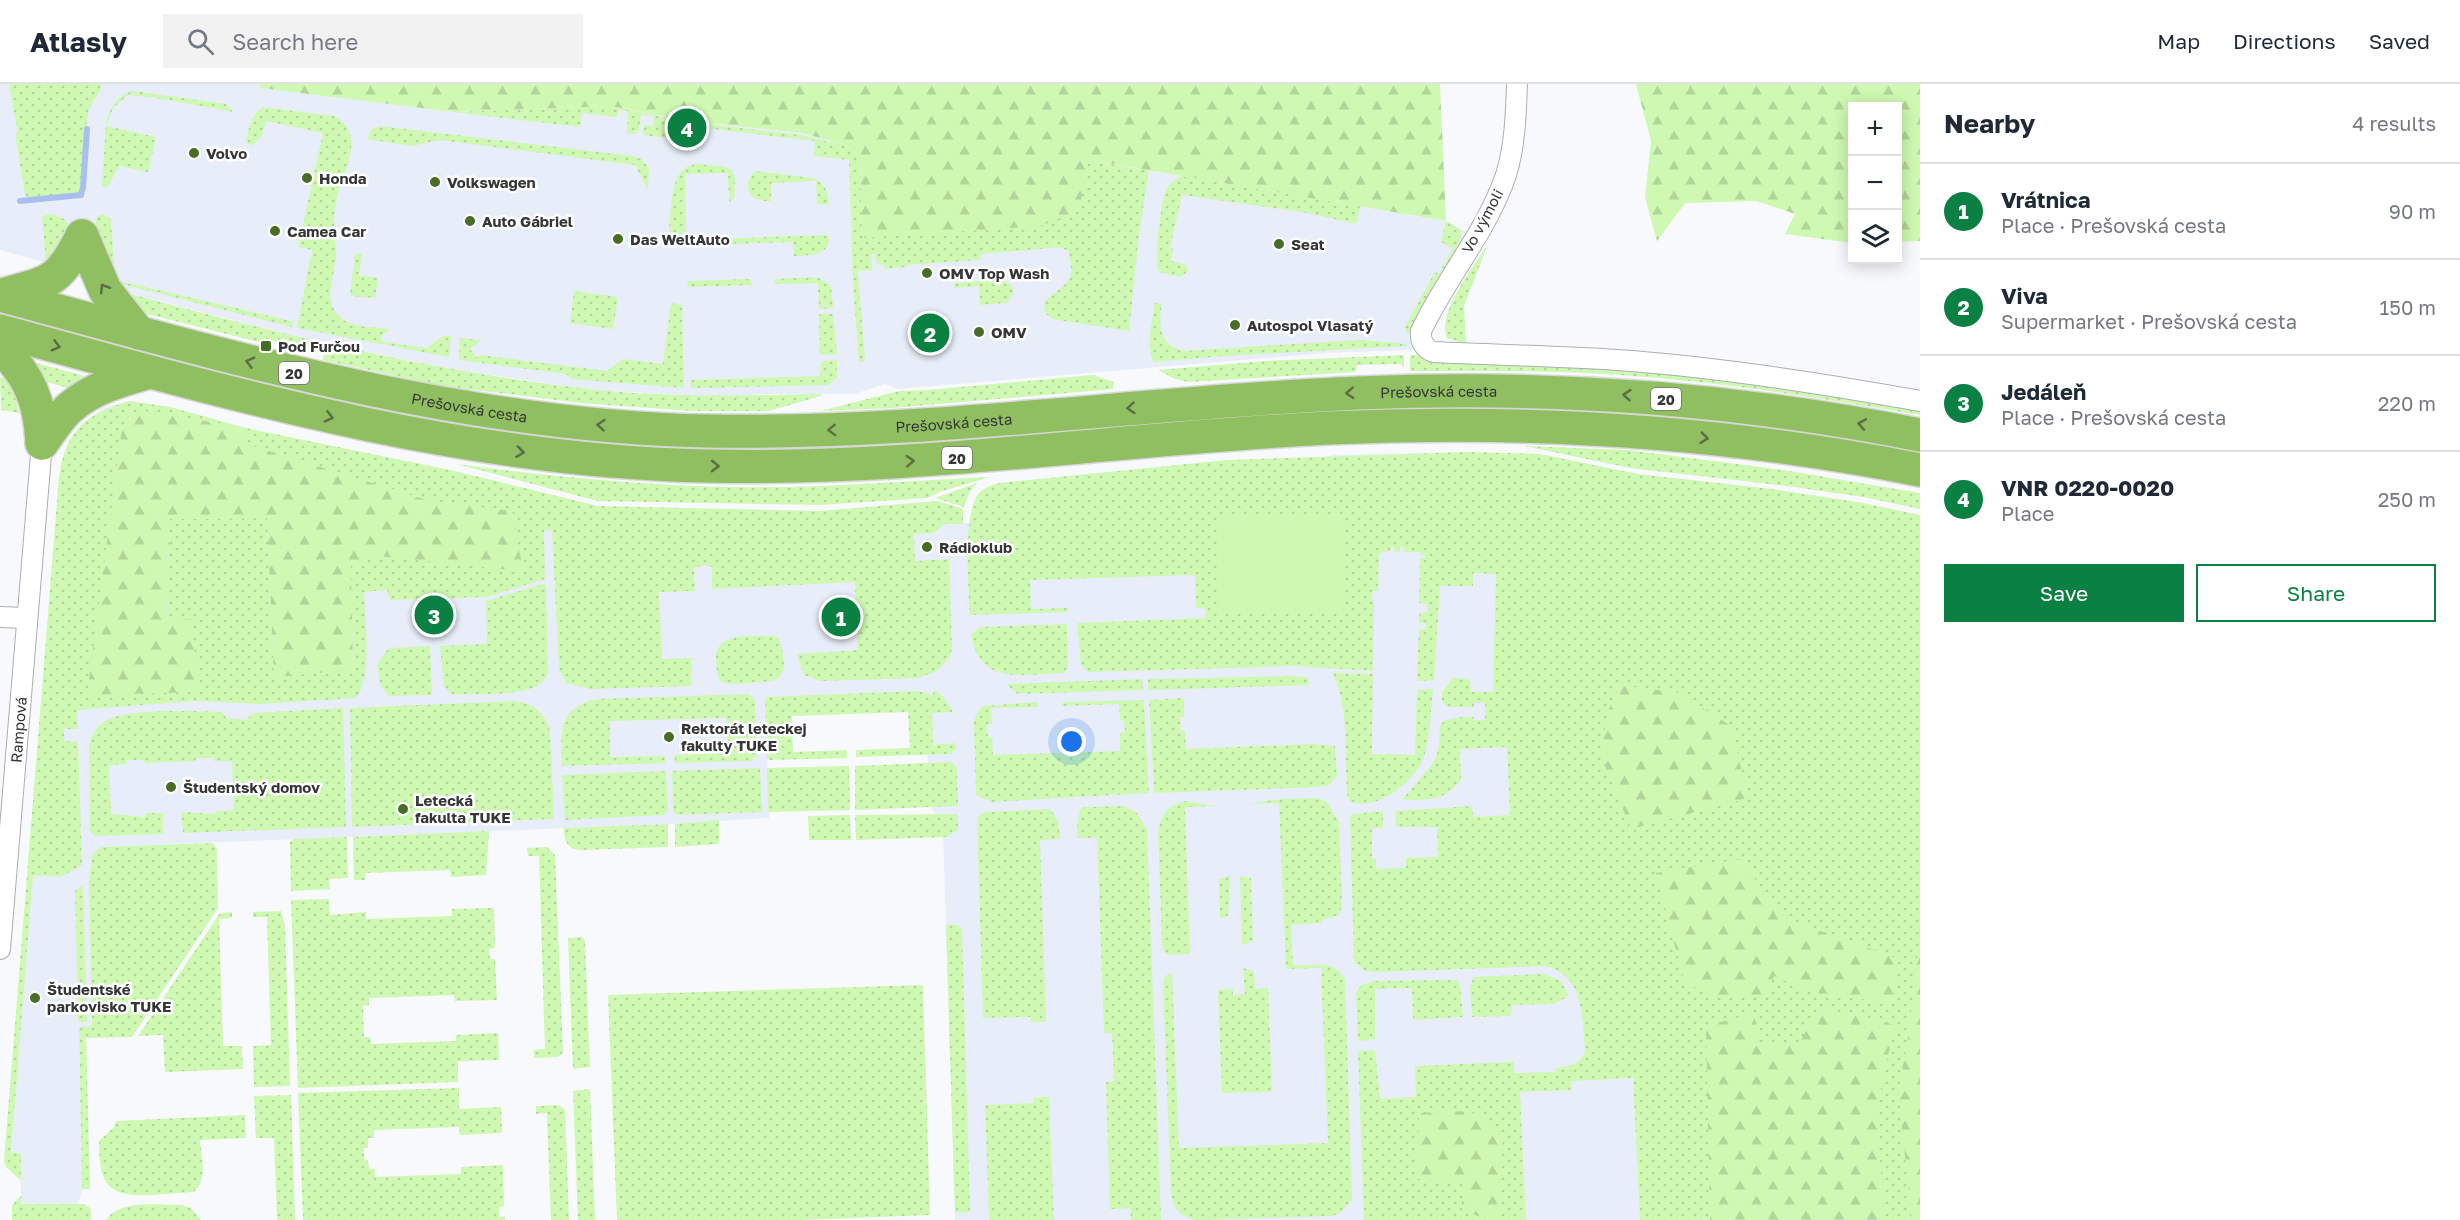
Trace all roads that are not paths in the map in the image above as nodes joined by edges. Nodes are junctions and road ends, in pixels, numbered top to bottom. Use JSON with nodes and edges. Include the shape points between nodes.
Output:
{"nodes":[{"id":1,"x":1517,"y":84,"type":"edge"},
{"id":2,"x":1,"y":295,"type":"edge"},
{"id":3,"x":0,"y":331,"type":"edge"},
{"id":4,"x":139,"y":333,"type":"junction"},
{"id":5,"x":0,"y":347,"type":"edge"},
{"id":6,"x":150,"y":372,"type":"junction"},
{"id":7,"x":1920,"y":401,"type":"edge"},
{"id":8,"x":1920,"y":435,"type":"edge"},
{"id":9,"x":42,"y":443,"type":"junction"},
{"id":10,"x":1920,"y":470,"type":"edge"},
{"id":11,"x":0,"y":616,"type":"edge"},
{"id":12,"x":26,"y":618,"type":"junction"},
{"id":13,"x":4,"y":850,"type":"edge"},
{"id":14,"x":0,"y":949,"type":"edge"}],
"edges":[{"from":1,"to":7,"type":"street","name":"Vo výmoli","via":[[1513,142],[1506,174],[1496,201],[1421,332],[1426,348],[1434,352],[1616,360],[1734,372]]},
{"from":2,"to":4,"type":"highway","name":"Prešovská cesta","number":"20"},
{"from":4,"to":2,"type":"highway","one_way":true,"via":[[105,291],[82,236],[67,265],[54,277]]},
{"from":3,"to":6,"type":"highway","number":"20","one_way":true},
{"from":8,"to":4,"type":"highway","name":"Prešovská cesta","number":"20","one_way":true,"via":[[1700,402],[1496,390],[1275,397],[861,429],[660,429],[504,414],[417,400]]},
{"from":5,"to":9,"type":"highway","via":[[28,380],[41,417]]},
{"from":6,"to":9,"type":"highway","via":[[87,395],[71,406]]},
{"from":6,"to":10,"type":"highway","number":"20","one_way":true,"via":[[272,404],[437,440],[661,464],[855,464],[1273,432],[1482,425],[1599,428],[1701,437]]},
{"from":9,"to":12,"type":"street","name":"Rampová"},
{"from":11,"to":12,"type":"street"},
{"from":12,"to":13,"type":"street","name":"Rampová"},
{"from":13,"to":14,"type":"street","name":"Rampová"}]}
